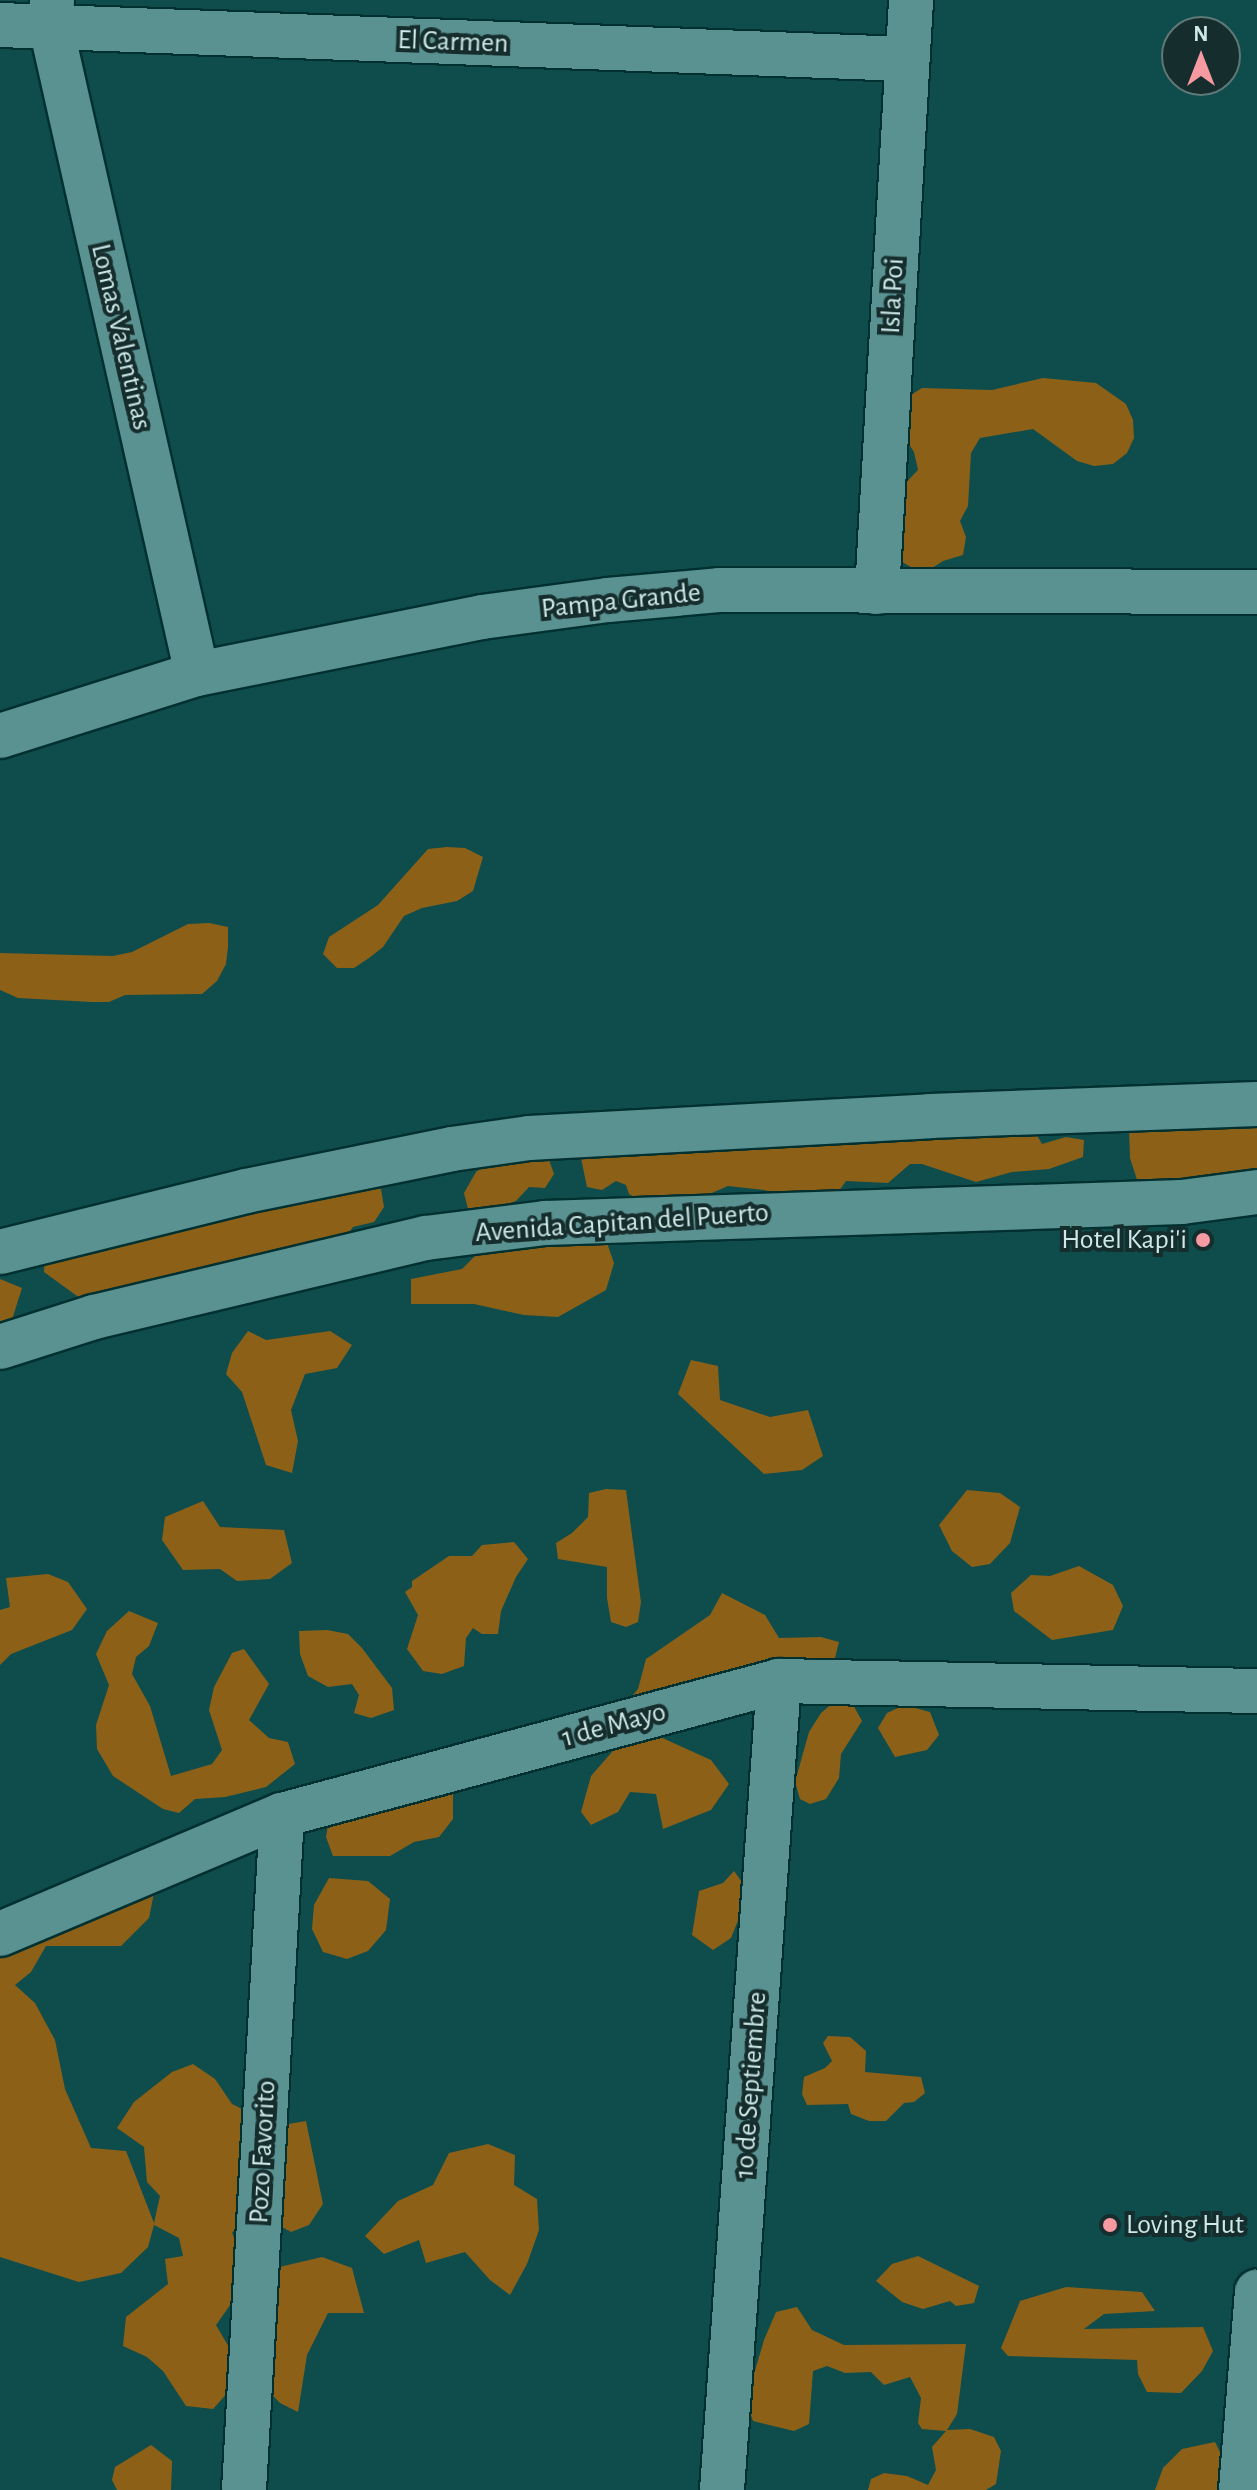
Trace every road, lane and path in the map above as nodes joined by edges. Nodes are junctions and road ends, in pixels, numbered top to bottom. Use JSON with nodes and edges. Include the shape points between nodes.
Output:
{"nodes":[{"id":1,"x":911,"y":0,"type":"edge"},
{"id":2,"x":52,"y":13,"type":"edge"},
{"id":3,"x":0,"y":25,"type":"edge"},
{"id":4,"x":906,"y":59,"type":"junction"},
{"id":5,"x":877,"y":592,"type":"junction"},
{"id":6,"x":1257,"y":592,"type":"edge"},
{"id":7,"x":197,"y":674,"type":"junction"},
{"id":8,"x":0,"y":736,"type":"edge"},
{"id":9,"x":1257,"y":1104,"type":"edge"},
{"id":10,"x":1257,"y":1192,"type":"edge"},
{"id":11,"x":0,"y":1252,"type":"edge"},
{"id":12,"x":0,"y":1347,"type":"edge"},
{"id":13,"x":779,"y":1681,"type":"junction"},
{"id":14,"x":1257,"y":1691,"type":"edge"},
{"id":15,"x":282,"y":1815,"type":"junction"},
{"id":16,"x":0,"y":1934,"type":"edge"},
{"id":17,"x":1257,"y":2292,"type":"edge"},
{"id":18,"x":244,"y":2490,"type":"edge"},
{"id":19,"x":722,"y":2490,"type":"edge"},
{"id":20,"x":1241,"y":2490,"type":"edge"}],
"edges":[{"from":1,"to":4,"type":"street","name":"Isla Poi"},
{"from":2,"to":3,"type":"street","name":"El Carmen"},
{"from":2,"to":4,"type":"street","name":"El Carmen"},
{"from":2,"to":7,"type":"street","name":"Lomas Valentinas"},
{"from":4,"to":5,"type":"street","name":"Isla Poi"},
{"from":5,"to":6,"type":"street","name":"Pampa Grande"},
{"from":5,"to":7,"type":"street","name":"Pampa Grande","via":[[719,590],[608,600],[468,620]]},
{"from":7,"to":8,"type":"street","name":"Pampa Grande"},
{"from":9,"to":11,"type":"street","via":[[529,1138],[246,1191]]},
{"from":10,"to":12,"type":"street","name":"Avenida Capitan del Puerto","via":[[1182,1202],[663,1216],[530,1225],[426,1238],[94,1317]]},
{"from":13,"to":14,"type":"street","name":"1 de Mayo"},
{"from":13,"to":15,"type":"street","name":"1 de Mayo"},
{"from":13,"to":19,"type":"street","name":"1o de Septiembre"},
{"from":15,"to":16,"type":"street","name":"1 de Mayo"},
{"from":15,"to":18,"type":"street","name":"Pozo Favorito"},
{"from":17,"to":20,"type":"street"}]}
